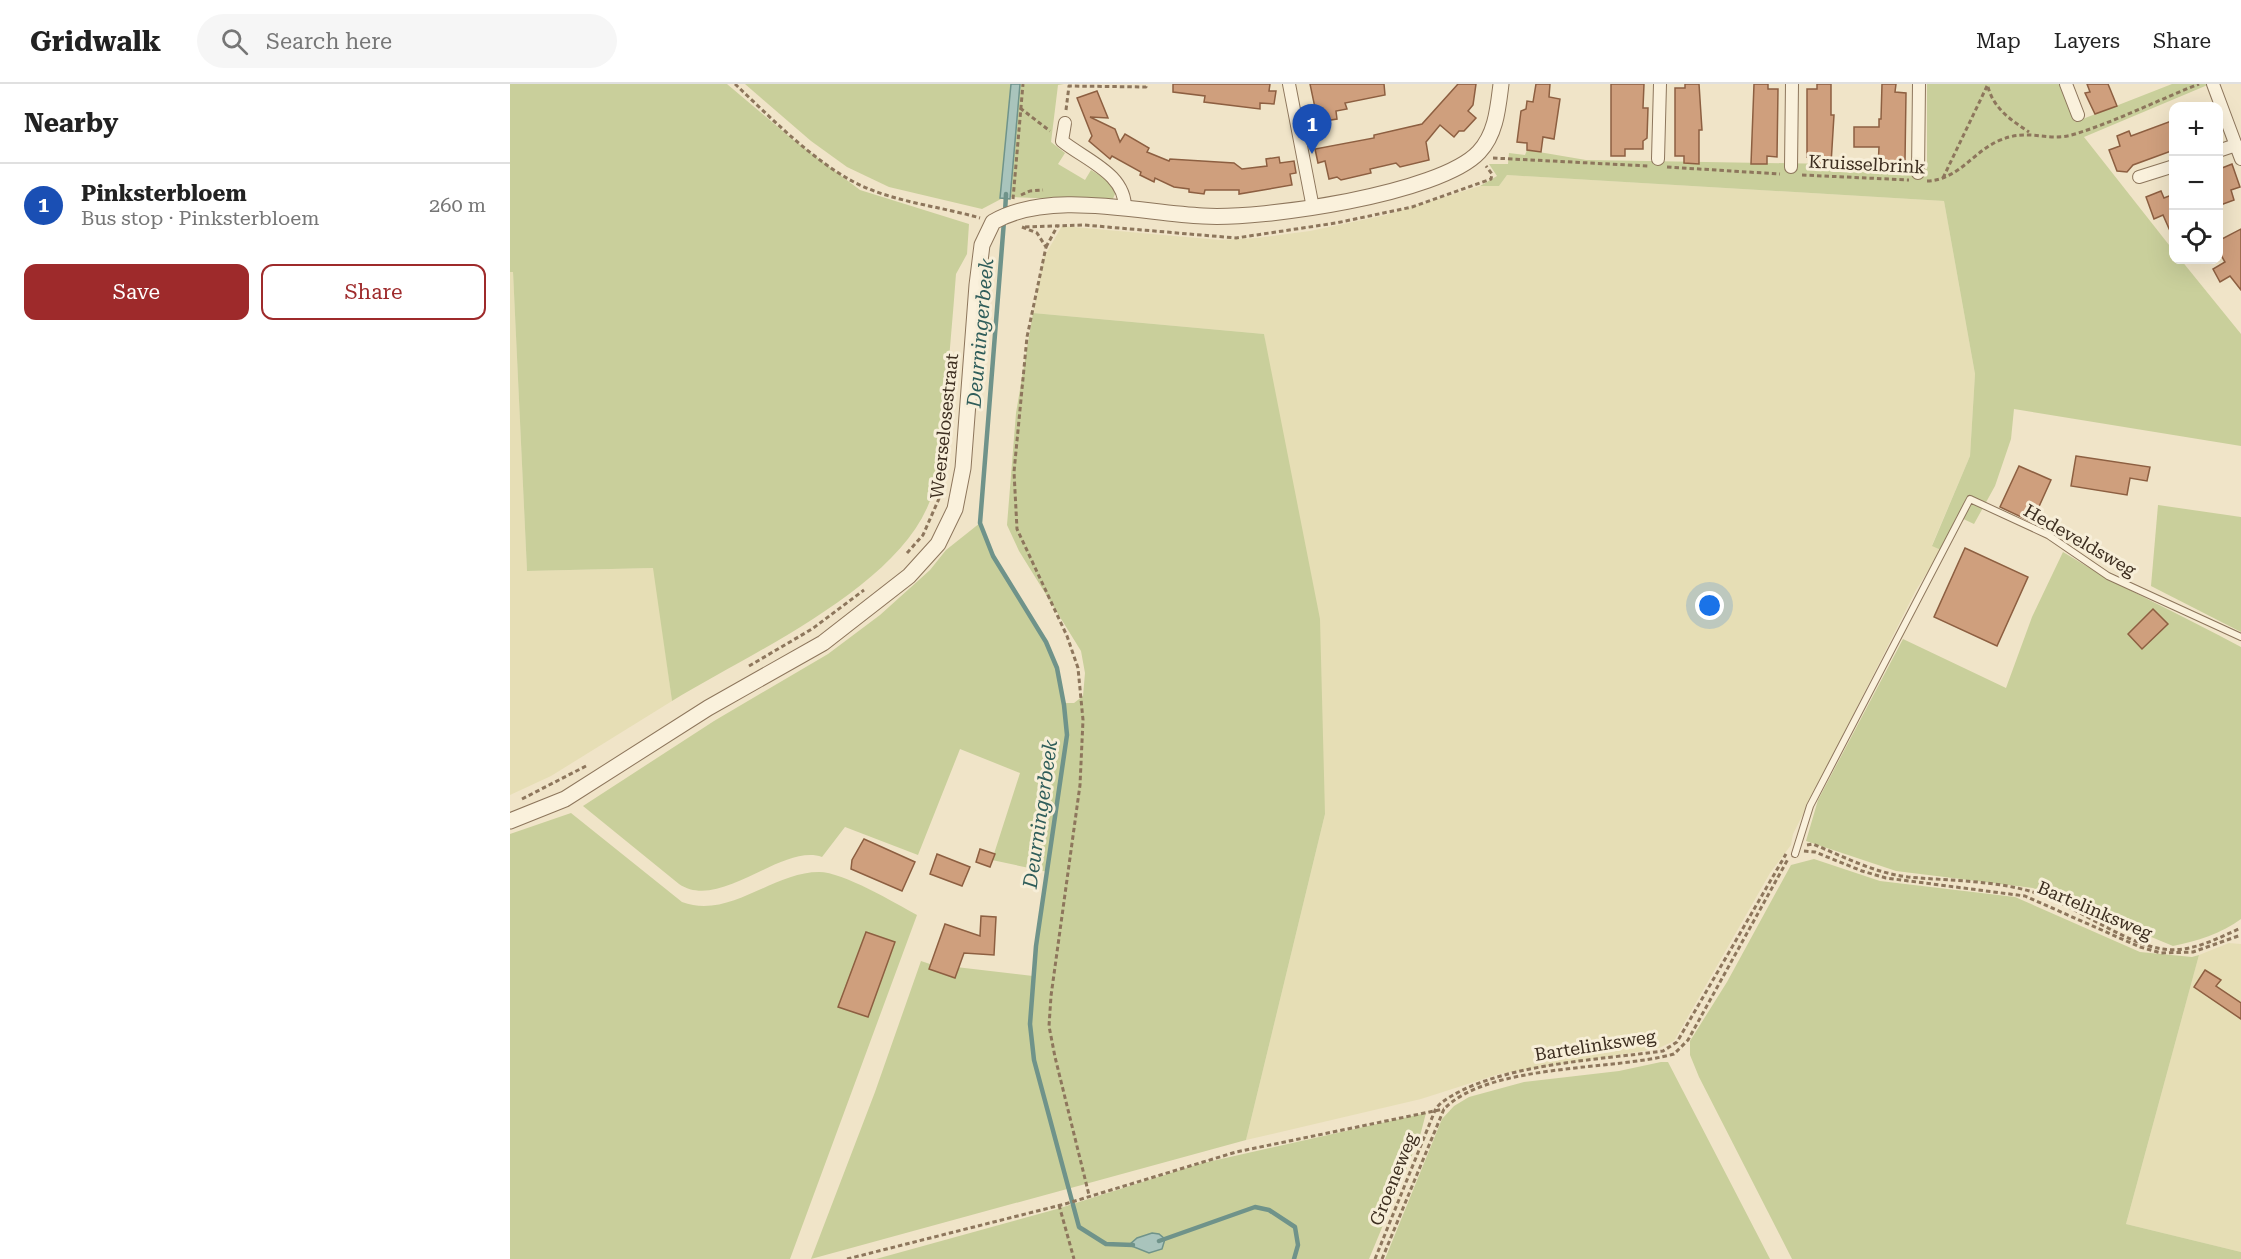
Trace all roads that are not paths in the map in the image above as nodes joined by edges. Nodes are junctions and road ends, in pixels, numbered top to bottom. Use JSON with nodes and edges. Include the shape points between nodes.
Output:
{"nodes":[{"id":1,"x":1289,"y":84,"type":"edge"},
{"id":2,"x":1501,"y":84,"type":"edge"},
{"id":3,"x":1660,"y":84,"type":"edge"},
{"id":4,"x":1792,"y":84,"type":"edge"},
{"id":5,"x":1918,"y":84,"type":"edge"},
{"id":6,"x":2066,"y":84,"type":"edge"},
{"id":7,"x":2213,"y":84,"type":"edge"},
{"id":8,"x":2078,"y":115,"type":"dead end"},
{"id":9,"x":1065,"y":123,"type":"road end"},
{"id":10,"x":2236,"y":145,"type":"junction"},
{"id":11,"x":2223,"y":149,"type":"edge"},
{"id":12,"x":1658,"y":159,"type":"dead end"},
{"id":13,"x":2241,"y":159,"type":"edge"},
{"id":14,"x":1791,"y":166,"type":"dead end"},
{"id":15,"x":2169,"y":168,"type":"edge"},
{"id":16,"x":1918,"y":173,"type":"dead end"},
{"id":17,"x":2139,"y":177,"type":"dead end"},
{"id":18,"x":1313,"y":208,"type":"junction"},
{"id":19,"x":1125,"y":210,"type":"junction"},
{"id":20,"x":2241,"y":637,"type":"edge"},
{"id":21,"x":510,"y":820,"type":"edge"},
{"id":22,"x":1796,"y":854,"type":"road end"}],
"edges":[{"from":1,"to":18,"type":"street"},
{"from":2,"to":18,"type":"street","via":[[1493,129],[1465,164],[1409,186]]},
{"from":3,"to":12,"type":"street"},
{"from":4,"to":14,"type":"street"},
{"from":5,"to":16,"type":"street"},
{"from":6,"to":8,"type":"street"},
{"from":7,"to":10,"type":"street"},
{"from":9,"to":19,"type":"street","via":[[1062,141],[1115,179],[1125,197]]},
{"from":10,"to":11,"type":"street"},
{"from":10,"to":13,"type":"street"},
{"from":15,"to":17,"type":"street"},
{"from":18,"to":19,"type":"street","via":[[1240,218]]},
{"from":19,"to":21,"type":"street","name":"Weerselosestraat","via":[[1039,205],[1004,214],[982,245],[963,468],[955,509],[938,544],[909,576],[823,643],[708,708],[566,799]]},
{"from":20,"to":22,"type":"lane","name":"Hedeveldsweg","via":[[2108,576],[2048,534],[1970,499],[1810,806]]}]}
